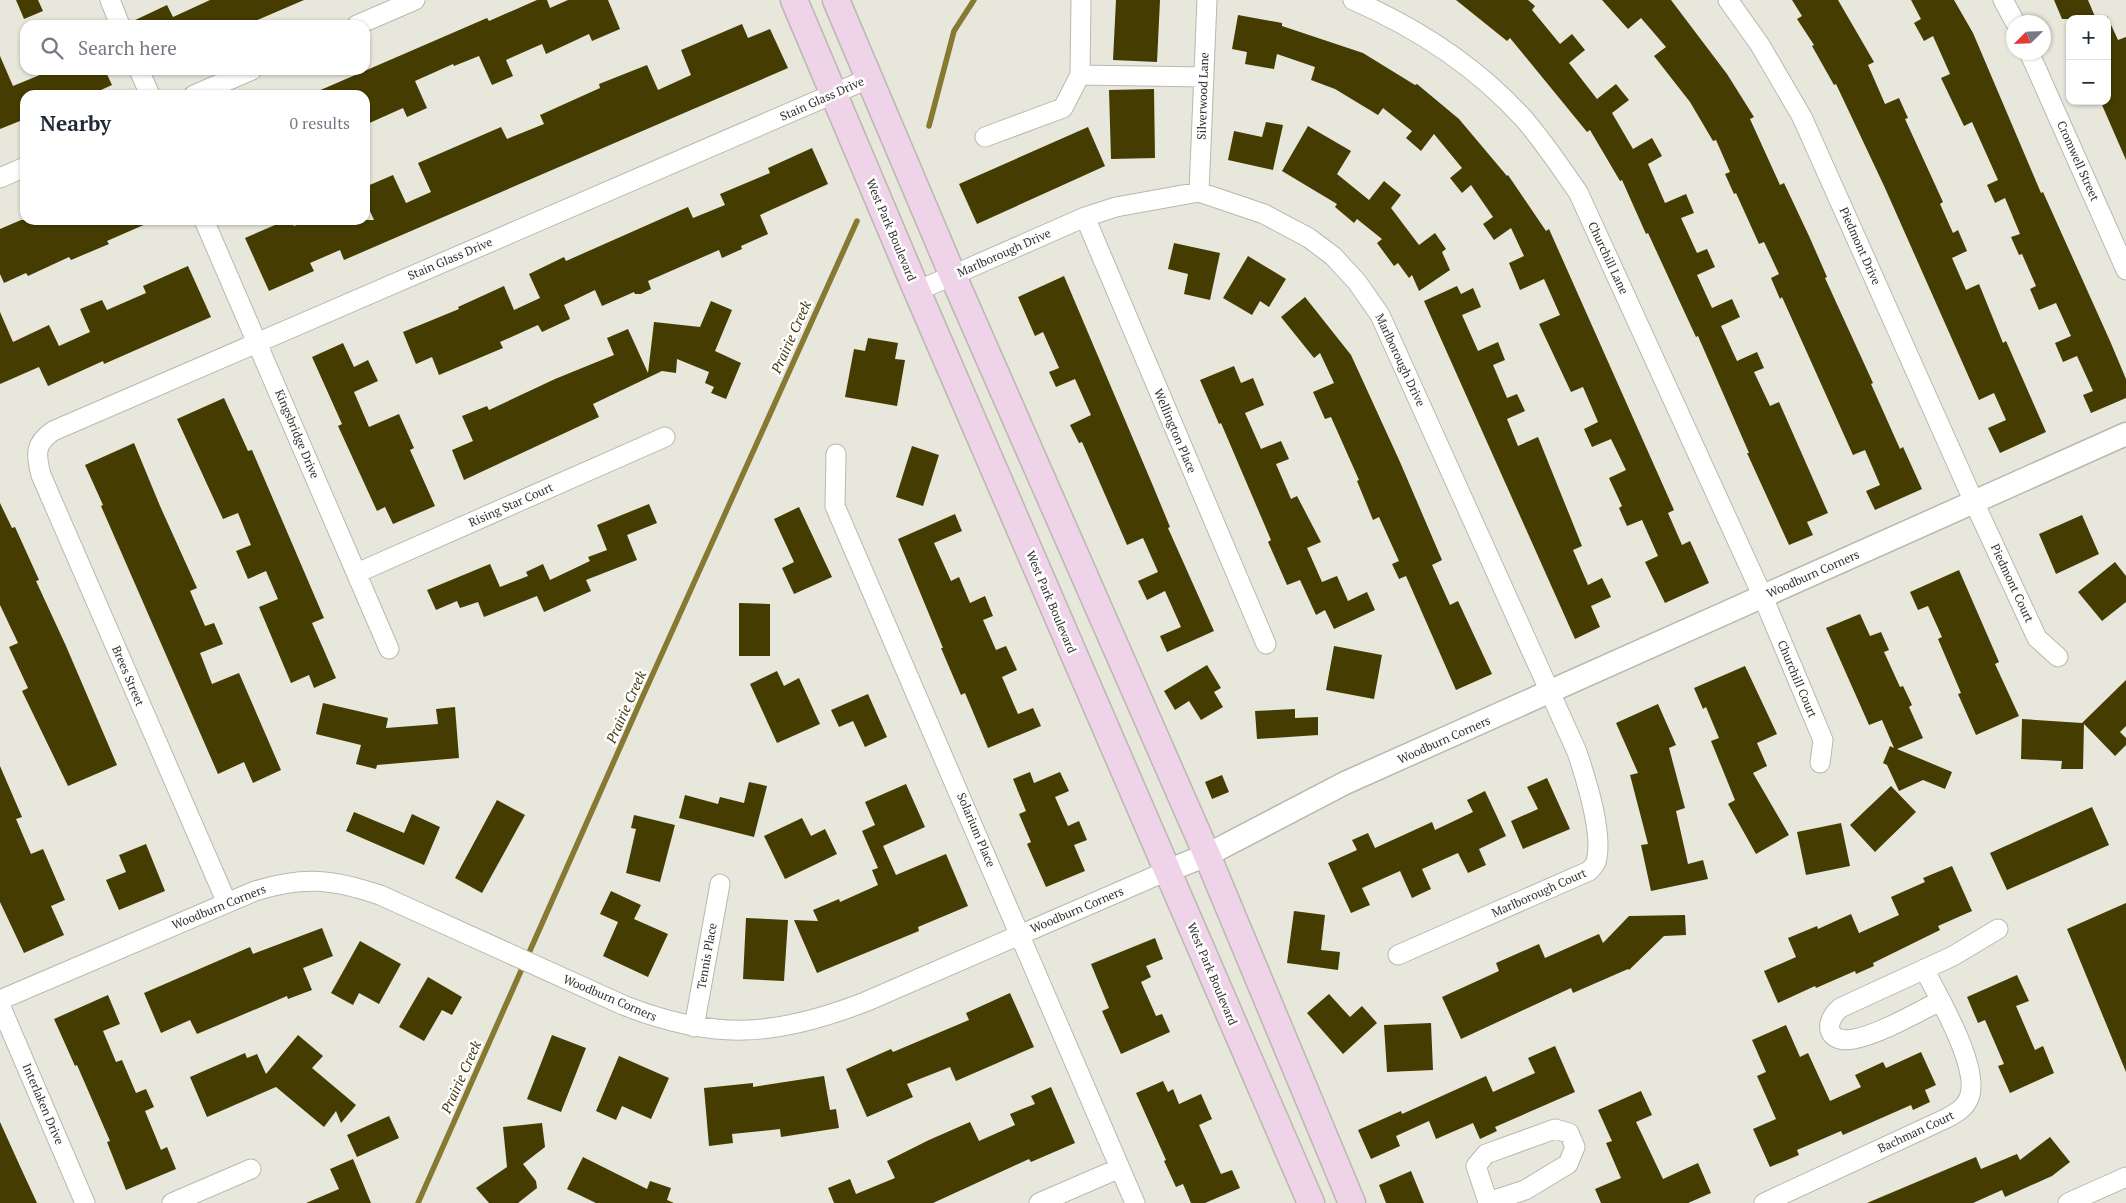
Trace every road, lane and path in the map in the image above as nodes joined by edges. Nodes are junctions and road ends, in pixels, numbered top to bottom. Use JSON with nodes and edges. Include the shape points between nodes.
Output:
{"nodes":[{"id":1,"x":110,"y":0,"type":"edge"},
{"id":2,"x":415,"y":0,"type":"edge"},
{"id":3,"x":794,"y":0,"type":"edge"},
{"id":4,"x":836,"y":0,"type":"edge"},
{"id":5,"x":1081,"y":0,"type":"edge"},
{"id":6,"x":1207,"y":0,"type":"edge"},
{"id":7,"x":1354,"y":0,"type":"edge"},
{"id":8,"x":1728,"y":0,"type":"edge"},
{"id":9,"x":2003,"y":0,"type":"edge"},
{"id":10,"x":2010,"y":15,"type":"edge"},
{"id":11,"x":118,"y":20,"type":"edge"},
{"id":12,"x":369,"y":20,"type":"edge"},
{"id":13,"x":2033,"y":60,"type":"edge"},
{"id":14,"x":142,"y":75,"type":"edge"},
{"id":15,"x":240,"y":75,"type":"edge"},
{"id":16,"x":1080,"y":75,"type":"junction"},
{"id":17,"x":1204,"y":77,"type":"junction"},
{"id":18,"x":870,"y":78,"type":"junction"},
{"id":19,"x":148,"y":90,"type":"edge"},
{"id":20,"x":206,"y":90,"type":"edge"},
{"id":21,"x":834,"y":94,"type":"junction"},
{"id":22,"x":985,"y":137,"type":"dead end"},
{"id":23,"x":20,"y":170,"type":"edge"},
{"id":24,"x":0,"y":178,"type":"edge"},
{"id":25,"x":1199,"y":192,"type":"junction"},
{"id":26,"x":1085,"y":218,"type":"junction"},
{"id":27,"x":206,"y":225,"type":"edge"},
{"id":28,"x":2126,"y":270,"type":"edge"},
{"id":29,"x":953,"y":276,"type":"junction"},
{"id":30,"x":917,"y":291,"type":"junction"},
{"id":31,"x":257,"y":342,"type":"junction"},
{"id":32,"x":2126,"y":434,"type":"edge"},
{"id":33,"x":665,"y":438,"type":"dead end"},
{"id":34,"x":37,"y":449,"type":"joint"},
{"id":35,"x":836,"y":454,"type":"dead end"},
{"id":36,"x":1974,"y":502,"type":"junction"},
{"id":37,"x":357,"y":573,"type":"junction"},
{"id":38,"x":1763,"y":597,"type":"junction"},
{"id":39,"x":1266,"y":644,"type":"dead end"},
{"id":40,"x":389,"y":649,"type":"dead end"},
{"id":41,"x":2058,"y":657,"type":"dead end"},
{"id":42,"x":1550,"y":692,"type":"junction"},
{"id":43,"x":1820,"y":763,"type":"dead end"},
{"id":44,"x":1206,"y":856,"type":"junction"},
{"id":45,"x":1168,"y":872,"type":"junction"},
{"id":46,"x":720,"y":884,"type":"dead end"},
{"id":47,"x":227,"y":903,"type":"junction"},
{"id":48,"x":1998,"y":929,"type":"dead end"},
{"id":49,"x":1021,"y":934,"type":"junction"},
{"id":50,"x":1398,"y":955,"type":"dead end"},
{"id":51,"x":1924,"y":969,"type":"junction"},
{"id":52,"x":0,"y":1000,"type":"edge"},
{"id":53,"x":1940,"y":1001,"type":"junction"},
{"id":54,"x":0,"y":1005,"type":"edge"},
{"id":55,"x":694,"y":1028,"type":"junction"},
{"id":56,"x":1120,"y":1168,"type":"junction"},
{"id":57,"x":251,"y":1169,"type":"dead end"},
{"id":58,"x":2126,"y":1178,"type":"edge"},
{"id":59,"x":2092,"y":1198,"type":"edge"},
{"id":60,"x":85,"y":1203,"type":"edge"},
{"id":61,"x":172,"y":1203,"type":"edge"},
{"id":62,"x":1039,"y":1203,"type":"edge"},
{"id":63,"x":1135,"y":1203,"type":"edge"},
{"id":64,"x":1311,"y":1203,"type":"edge"},
{"id":65,"x":1352,"y":1203,"type":"edge"},
{"id":66,"x":1489,"y":1203,"type":"edge"},
{"id":67,"x":1764,"y":1203,"type":"edge"},
{"id":68,"x":2068,"y":1203,"type":"edge"}],
"edges":[{"from":1,"to":11,"type":"street"},
{"from":2,"to":12,"type":"street"},
{"from":3,"to":21,"type":"main road","name":"West Park Boulevard"},
{"from":4,"to":18,"type":"main road"},
{"from":5,"to":16,"type":"street"},
{"from":6,"to":17,"type":"street","name":"Silverwood Lane"},
{"from":7,"to":38,"type":"street","name":"Churchill Lane","via":[[1411,28],[1471,69],[1523,118],[1578,192]]},
{"from":8,"to":36,"type":"street","name":"Piedmont Drive","via":[[1760,45],[1802,117]]},
{"from":9,"to":10,"type":"street"},
{"from":13,"to":28,"type":"street","name":"Cromwell Street"},
{"from":14,"to":19,"type":"street"},
{"from":15,"to":20,"type":"street"},
{"from":16,"to":17,"type":"street"},
{"from":16,"to":22,"type":"street","via":[[1063,108]]},
{"from":17,"to":25,"type":"street","name":"Silverwood Lane"},
{"from":18,"to":21,"type":"street","name":"Stain Glass Drive"},
{"from":18,"to":29,"type":"main road"},
{"from":21,"to":30,"type":"main road","name":"West Park Boulevard"},
{"from":21,"to":31,"type":"street","name":"Stain Glass Drive"},
{"from":23,"to":24,"type":"street"},
{"from":25,"to":26,"type":"street","name":"Marlborough Drive","via":[[1116,207]]},
{"from":25,"to":42,"type":"street","name":"Marlborough Drive","via":[[1264,214],[1303,234],[1333,256],[1370,299]]},
{"from":26,"to":29,"type":"street","name":"Marlborough Drive"},
{"from":26,"to":39,"type":"street","name":"Wellington Place"},
{"from":27,"to":31,"type":"street","name":"Kingsbridge Drive"},
{"from":29,"to":30,"type":"street","name":"Marlborough Drive"},
{"from":29,"to":44,"type":"main road"},
{"from":30,"to":45,"type":"main road","name":"West Park Boulevard"},
{"from":31,"to":34,"type":"street","name":"Stain Glass Drive","via":[[53,431],[43,438]]},
{"from":31,"to":37,"type":"street","name":"Kingsbridge Drive"},
{"from":32,"to":36,"type":"street","name":"Woodburn Corners"},
{"from":33,"to":37,"type":"street","name":"Rising Star Court"},
{"from":34,"to":47,"type":"street","name":"Brees Street","via":[[41,475]]},
{"from":35,"to":49,"type":"street","name":"Solarium Place","via":[[835,506]]},
{"from":36,"to":38,"type":"street","name":"Woodburn Corners"},
{"from":36,"to":41,"type":"street","name":"Piedmont Court","via":[[2037,638]]},
{"from":37,"to":40,"type":"street","name":"Kingsbridge Drive"},
{"from":38,"to":42,"type":"street","name":"Woodburn Corners"},
{"from":38,"to":43,"type":"street","name":"Churchill Court","via":[[1823,740]]},
{"from":42,"to":44,"type":"street","name":"Woodburn Corners","via":[[1345,784]]},
{"from":42,"to":50,"type":"street","name":"Marlborough Court","via":[[1577,752],[1590,791],[1597,836],[1596,863],[1572,880]]},
{"from":44,"to":45,"type":"street","name":"Woodburn Corners"},
{"from":44,"to":65,"type":"main road"},
{"from":45,"to":49,"type":"street","name":"Woodburn Corners"},
{"from":45,"to":64,"type":"main road","name":"West Park Boulevard"},
{"from":46,"to":55,"type":"street","name":"Tennis Place"},
{"from":47,"to":52,"type":"street","name":"Woodburn Corners"},
{"from":47,"to":55,"type":"street","name":"Woodburn Corners","via":[[282,883],[305,880],[354,886],[638,1011]]},
{"from":48,"to":51,"type":"street"},
{"from":49,"to":55,"type":"street","name":"Woodburn Corners","via":[[829,1016],[758,1030]]},
{"from":49,"to":56,"type":"street","name":"Solarium Place"},
{"from":51,"to":53,"type":"street","name":"Bachman Court"},
{"from":51,"to":53,"type":"street","via":[[1840,1008],[1832,1015],[1831,1033],[1845,1040],[1855,1039]]},
{"from":53,"to":67,"type":"street","name":"Bachman Court","via":[[1969,1067],[1970,1096],[1959,1112]]},
{"from":54,"to":60,"type":"street","name":"Interlaken Drive"},
{"from":56,"to":62,"type":"street"},
{"from":56,"to":63,"type":"street","name":"Solarium Place"},
{"from":57,"to":61,"type":"street"},
{"from":58,"to":59,"type":"street"},
{"from":59,"to":68,"type":"street"},
{"from":66,"to":66,"type":"street","via":[[1476,1166],[1486,1154],[1555,1129],[1568,1133],[1575,1147],[1568,1164],[1525,1190]]}]}
